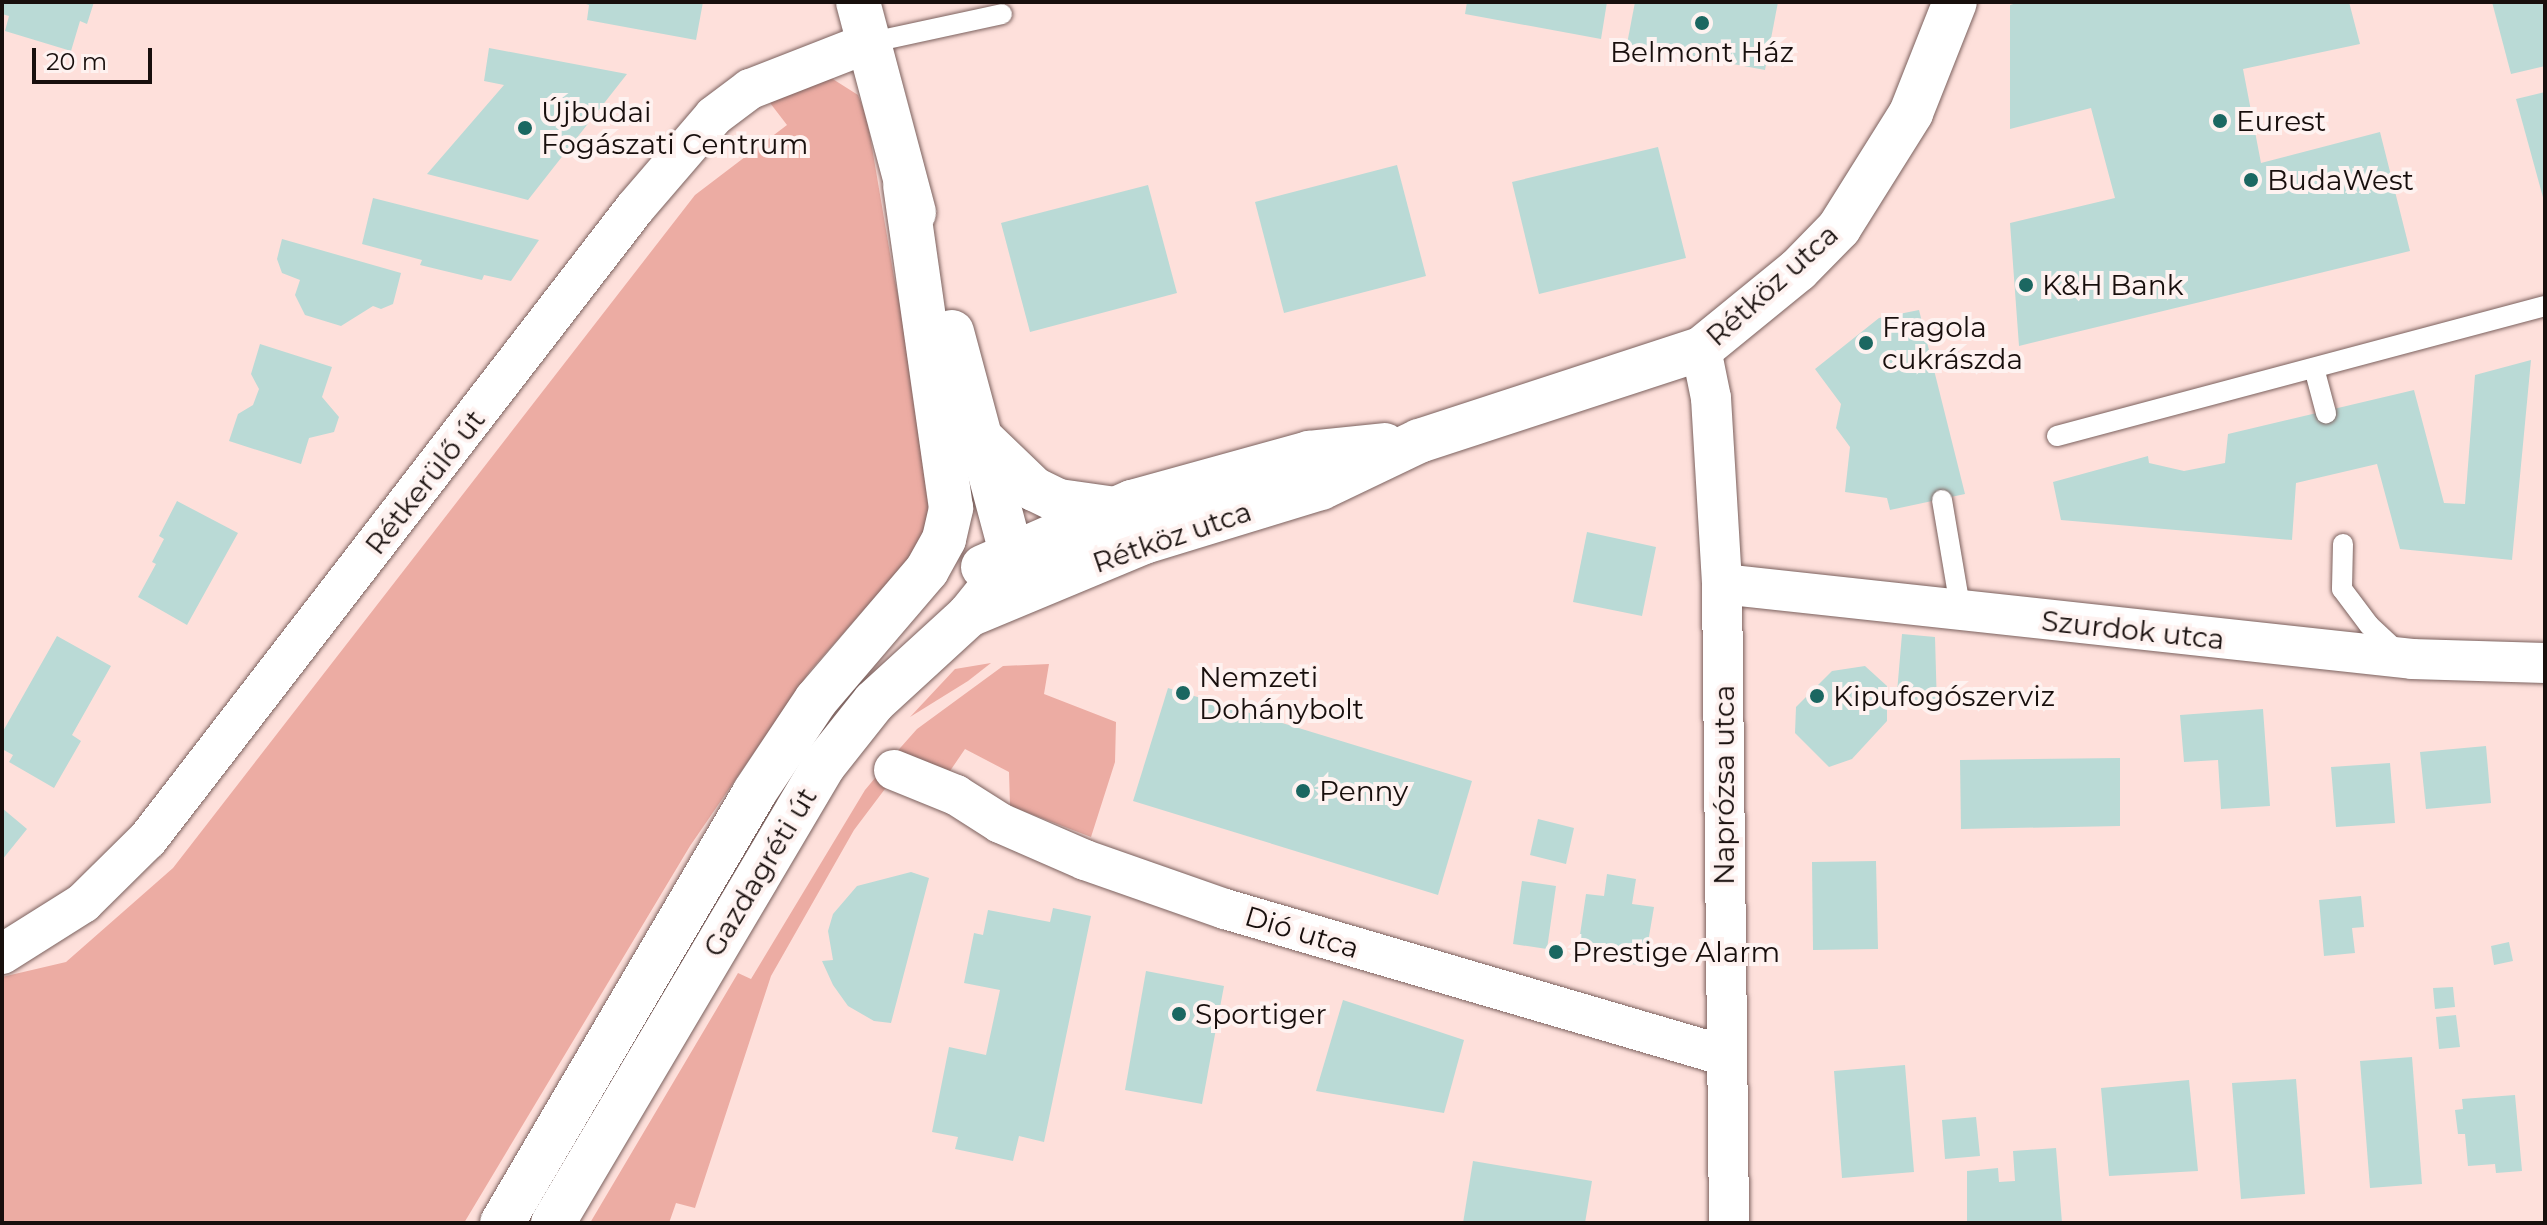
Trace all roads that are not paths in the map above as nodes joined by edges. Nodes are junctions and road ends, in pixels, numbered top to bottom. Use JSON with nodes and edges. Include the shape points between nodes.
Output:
{"nodes":[{"id":1,"x":1955,"y":2,"type":"edge"},
{"id":2,"x":1002,"y":14,"type":"dead end"},
{"id":3,"x":863,"y":22,"type":"edge"},
{"id":4,"x":905,"y":185,"type":"junction"},
{"id":5,"x":2545,"y":306,"type":"edge"},
{"id":6,"x":1701,"y":349,"type":"junction"},
{"id":7,"x":2314,"y":368,"type":"junction"},
{"id":8,"x":935,"y":383,"type":"junction"},
{"id":9,"x":2326,"y":413,"type":"dead end"},
{"id":10,"x":978,"y":434,"type":"junction"},
{"id":11,"x":2057,"y":436,"type":"dead end"},
{"id":12,"x":1419,"y":441,"type":"junction"},
{"id":13,"x":1942,"y":500,"type":"dead end"},
{"id":14,"x":1115,"y":509,"type":"junction"},
{"id":15,"x":2343,"y":544,"type":"dead end"},
{"id":16,"x":1008,"y":569,"type":"junction"},
{"id":17,"x":1722,"y":584,"type":"junction"},
{"id":18,"x":1961,"y":612,"type":"junction"},
{"id":19,"x":969,"y":615,"type":"joint"},
{"id":20,"x":2404,"y":658,"type":"junction"},
{"id":21,"x":2545,"y":663,"type":"edge"},
{"id":22,"x":840,"y":673,"type":"junction"},
{"id":23,"x":894,"y":770,"type":"dead end"},
{"id":24,"x":2,"y":954,"type":"edge"},
{"id":25,"x":1726,"y":1056,"type":"junction"},
{"id":26,"x":502,"y":1223,"type":"edge"},
{"id":27,"x":553,"y":1223,"type":"edge"},
{"id":28,"x":1729,"y":1223,"type":"edge"}],
"edges":[{"from":1,"to":6,"type":"street","name":"Rétköz utca","via":[[1911,113],[1839,228],[1798,270]]},
{"from":2,"to":3,"type":"lane"},
{"from":3,"to":4,"type":"street","name":"Gazdagréti út"},
{"from":3,"to":24,"type":"street","name":"Rétkerülő út","via":[[714,116],[635,208],[148,839],[83,903]]},
{"from":4,"to":8,"type":"street","name":"Gazdagréti út"},
{"from":4,"to":10,"type":"street","name":"Gazdagréti út"},
{"from":5,"to":7,"type":"lane"},
{"from":6,"to":12,"type":"street","name":"Rétköz utca"},
{"from":6,"to":17,"type":"street","name":"Naprózsa utca","via":[[1711,398]]},
{"from":7,"to":9,"type":"lane"},
{"from":7,"to":11,"type":"lane"},
{"from":8,"to":16,"type":"street","via":[[981,534]]},
{"from":8,"to":22,"type":"street","name":"Gazdagréti út","via":[[951,508],[944,539],[927,570]]},
{"from":10,"to":14,"type":"street","via":[[1034,489],[1059,501]]},
{"from":10,"to":16,"type":"street","name":"Gazdagréti út"},
{"from":12,"to":14,"type":"street","name":"Rétköz utca","via":[[1309,453]]},
{"from":12,"to":16,"type":"street","name":"Rétköz utca","via":[[1321,488],[1135,545]]},
{"from":13,"to":18,"type":"lane"},
{"from":14,"to":16,"type":"street","name":"Rétköz utca"},
{"from":15,"to":20,"type":"lane","via":[[2342,589]]},
{"from":16,"to":19,"type":"street","name":"Rétköz utca"},
{"from":16,"to":22,"type":"street","name":"Gazdagréti út","via":[[948,589]]},
{"from":17,"to":18,"type":"street","name":"Szurdok utca"},
{"from":17,"to":25,"type":"street","name":"Naprózsa utca"},
{"from":18,"to":20,"type":"street","name":"Szurdok utca"},
{"from":19,"to":27,"type":"street","name":"Gazdagréti út","via":[[874,702],[824,765]]},
{"from":20,"to":21,"type":"street","name":"Szurdok utca"},
{"from":22,"to":26,"type":"street","name":"Gazdagréti út","via":[[754,793]]},
{"from":23,"to":25,"type":"street","name":"Dió utca","via":[[1085,860],[1225,909]]},
{"from":25,"to":28,"type":"street","name":"Naprózsa utca"}]}
